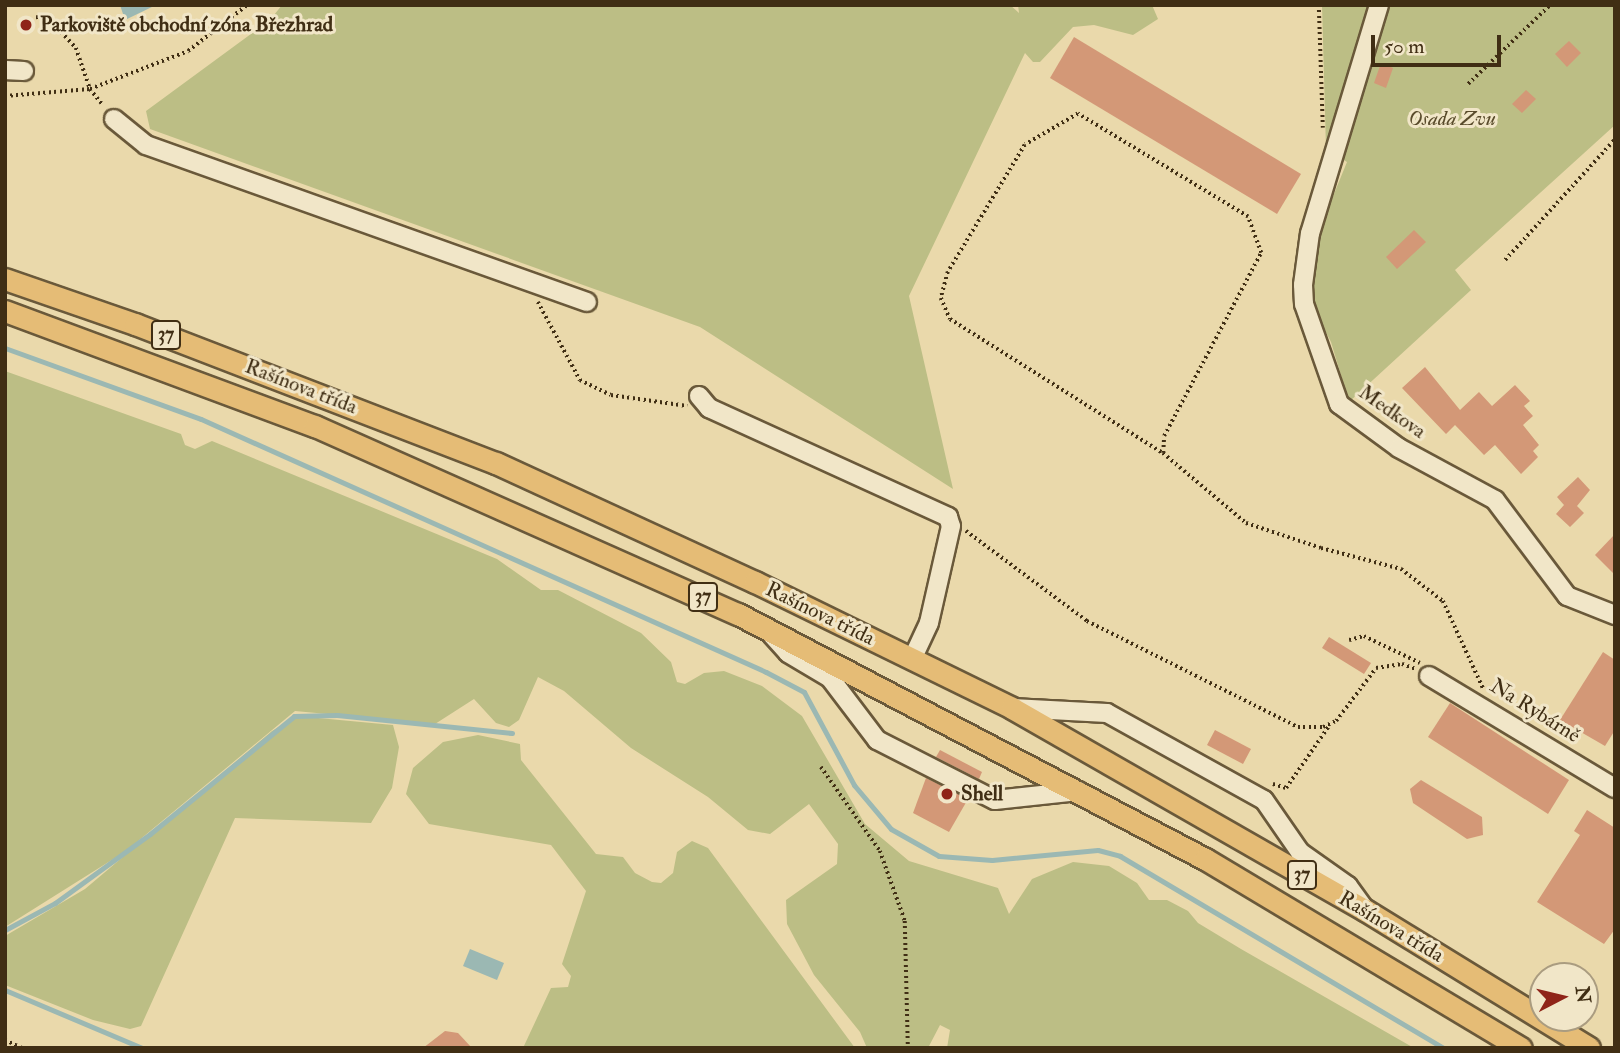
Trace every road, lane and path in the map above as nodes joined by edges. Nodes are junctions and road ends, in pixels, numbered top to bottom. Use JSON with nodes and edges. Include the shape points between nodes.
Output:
{"nodes":[{"id":1,"x":247,"y":5,"type":"edge"},
{"id":2,"x":1319,"y":5,"type":"edge"},
{"id":3,"x":1379,"y":5,"type":"edge"},
{"id":4,"x":1550,"y":5,"type":"edge"},
{"id":5,"x":36,"y":17,"type":"dead end"},
{"id":6,"x":5,"y":70,"type":"edge"},
{"id":7,"x":24,"y":71,"type":"dead end"},
{"id":8,"x":1468,"y":84,"type":"dead end"},
{"id":9,"x":90,"y":89,"type":"junction"},
{"id":10,"x":5,"y":96,"type":"edge"},
{"id":11,"x":96,"y":96,"type":"dead end"},
{"id":12,"x":114,"y":119,"type":"dead end"},
{"id":13,"x":1323,"y":133,"type":"dead end"},
{"id":14,"x":1615,"y":139,"type":"edge"},
{"id":15,"x":1505,"y":260,"type":"dead end"},
{"id":16,"x":5,"y":279,"type":"edge"},
{"id":17,"x":526,"y":279,"type":"junction"},
{"id":18,"x":587,"y":302,"type":"dead end"},
{"id":19,"x":5,"y":311,"type":"edge"},
{"id":20,"x":703,"y":402,"type":"joint"},
{"id":21,"x":1163,"y":453,"type":"junction"},
{"id":22,"x":948,"y":517,"type":"junction"},
{"id":23,"x":1615,"y":615,"type":"edge"},
{"id":24,"x":765,"y":627,"type":"junction"},
{"id":25,"x":1349,"y":640,"type":"dead end"},
{"id":26,"x":912,"y":659,"type":"junction"},
{"id":27,"x":1432,"y":678,"type":"junction"},
{"id":28,"x":1486,"y":707,"type":"junction"},
{"id":29,"x":1012,"y":708,"type":"junction"},
{"id":30,"x":1330,"y":725,"type":"junction"},
{"id":31,"x":821,"y":767,"type":"dead end"},
{"id":32,"x":1273,"y":784,"type":"dead end"},
{"id":33,"x":1615,"y":788,"type":"edge"},
{"id":34,"x":1081,"y":791,"type":"junction"},
{"id":35,"x":1365,"y":910,"type":"junction"},
{"id":36,"x":5,"y":1040,"type":"edge"},
{"id":37,"x":22,"y":1048,"type":"edge"},
{"id":38,"x":908,"y":1048,"type":"edge"},
{"id":39,"x":1521,"y":1048,"type":"edge"},
{"id":40,"x":1588,"y":1048,"type":"edge"}],
"edges":[{"from":1,"to":9,"type":"path","via":[[188,51]]},
{"from":2,"to":13,"type":"path"},
{"from":3,"to":23,"type":"street","name":"Medkova","via":[[1310,233],[1304,304],[1339,404],[1399,448],[1495,499],[1567,596]]},
{"from":4,"to":8,"type":"path"},
{"from":5,"to":9,"type":"path","via":[[50,20],[76,48]]},
{"from":6,"to":7,"type":"street"},
{"from":9,"to":10,"type":"path"},
{"from":9,"to":11,"type":"path"},
{"from":12,"to":17,"type":"street","via":[[146,145]]},
{"from":14,"to":15,"type":"path"},
{"from":16,"to":26,"type":"main road","name":"Rašínova třída","number":"37","via":[[143,326],[496,463]]},
{"from":17,"to":18,"type":"street"},
{"from":17,"to":20,"type":"path","via":[[580,380],[611,395]]},
{"from":19,"to":24,"type":"main road","name":"Rašínova třída","number":"37","via":[[314,426],[591,545]]},
{"from":20,"to":22,"type":"street"},
{"from":21,"to":21,"type":"path","via":[[1164,436],[1261,253],[1248,217],[1078,114],[1025,145],[948,272],[941,298],[950,319]]},
{"from":21,"to":28,"type":"path","via":[[1246,523],[1401,569],[1443,601],[1482,682]]},
{"from":22,"to":26,"type":"street","via":[[951,526],[929,623]]},
{"from":22,"to":30,"type":"path","via":[[1087,621],[1298,727]]},
{"from":24,"to":34,"type":"main road","name":"Rašínova třída","number":"37"},
{"from":24,"to":34,"type":"street","via":[[788,653],[830,678],[877,740],[995,800]]},
{"from":25,"to":27,"type":"path","via":[[1364,636],[1401,652],[1432,670]]},
{"from":26,"to":29,"type":"main road","name":"Rašínova třída","number":"37"},
{"from":27,"to":28,"type":"street","name":"Na Rybárně"},
{"from":27,"to":30,"type":"path","via":[[1402,664],[1376,668]]},
{"from":28,"to":33,"type":"street","name":"Na Rybárně"},
{"from":29,"to":35,"type":"main road","name":"Rašínova třída","number":"37"},
{"from":29,"to":35,"type":"street","via":[[1107,713],[1264,800],[1300,852],[1348,886]]},
{"from":30,"to":32,"type":"path","via":[[1286,788]]},
{"from":31,"to":38,"type":"path","via":[[880,851],[905,920]]},
{"from":34,"to":39,"type":"main road","name":"Rašínova třída","number":"37","via":[[1205,859]]},
{"from":35,"to":40,"type":"main road","name":"Rašínova třída","number":"37"},
{"from":36,"to":37,"type":"path"}]}
